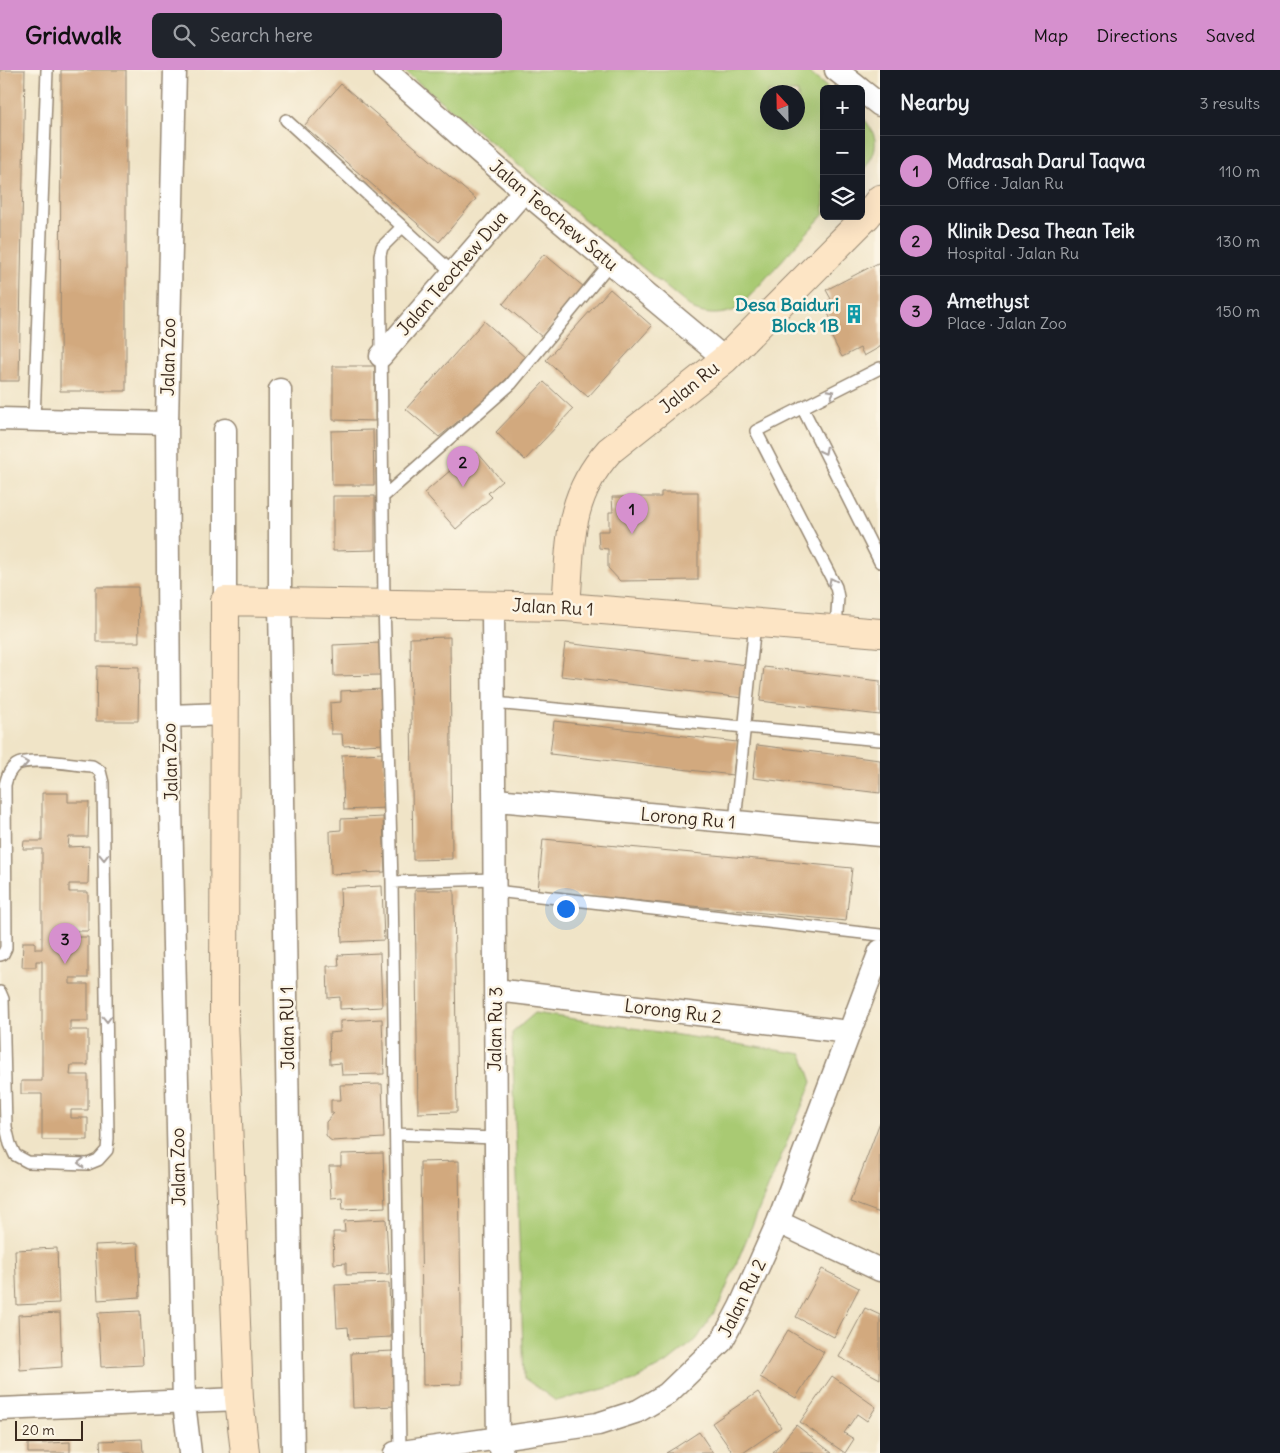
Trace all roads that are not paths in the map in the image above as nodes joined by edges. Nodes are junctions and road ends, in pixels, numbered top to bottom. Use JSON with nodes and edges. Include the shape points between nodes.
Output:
{"nodes":[{"id":1,"x":47,"y":70,"type":"edge"},
{"id":2,"x":175,"y":70,"type":"edge"},
{"id":3,"x":385,"y":70,"type":"edge"},
{"id":4,"x":836,"y":70,"type":"edge"},
{"id":5,"x":855,"y":85,"type":"edge"},
{"id":6,"x":865,"y":93,"type":"edge"},
{"id":7,"x":880,"y":105,"type":"edge"},
{"id":8,"x":286,"y":120,"type":"dead end"},
{"id":9,"x":524,"y":191,"type":"junction"},
{"id":10,"x":880,"y":200,"type":"edge"},
{"id":11,"x":402,"y":226,"type":"junction"},
{"id":12,"x":611,"y":262,"type":"junction"},
{"id":13,"x":452,"y":272,"type":"junction"},
{"id":14,"x":381,"y":356,"type":"junction"},
{"id":15,"x":725,"y":358,"type":"junction"},
{"id":16,"x":880,"y":368,"type":"edge"},
{"id":17,"x":280,"y":390,"type":"dead end"},
{"id":18,"x":802,"y":408,"type":"junction"},
{"id":19,"x":0,"y":419,"type":"edge"},
{"id":20,"x":34,"y":420,"type":"junction"},
{"id":21,"x":167,"y":423,"type":"junction"},
{"id":22,"x":225,"y":430,"type":"dead end"},
{"id":23,"x":383,"y":497,"type":"junction"},
{"id":24,"x":880,"y":562,"type":"edge"},
{"id":25,"x":225,"y":601,"type":"junction"},
{"id":26,"x":280,"y":602,"type":"junction"},
{"id":27,"x":384,"y":604,"type":"junction"},
{"id":28,"x":493,"y":604,"type":"junction"},
{"id":29,"x":566,"y":607,"type":"junction"},
{"id":30,"x":755,"y":621,"type":"junction"},
{"id":31,"x":836,"y":629,"type":"junction"},
{"id":32,"x":880,"y":633,"type":"edge"},
{"id":33,"x":494,"y":703,"type":"junction"},
{"id":34,"x":226,"y":714,"type":"junction"},
{"id":35,"x":169,"y":716,"type":"junction"},
{"id":36,"x":745,"y":727,"type":"junction"},
{"id":37,"x":880,"y":740,"type":"edge"},
{"id":38,"x":496,"y":800,"type":"junction"},
{"id":39,"x":735,"y":822,"type":"junction"},
{"id":40,"x":880,"y":835,"type":"edge"},
{"id":41,"x":392,"y":882,"type":"junction"},
{"id":42,"x":495,"y":885,"type":"junction"},
{"id":43,"x":880,"y":935,"type":"edge"},
{"id":44,"x":880,"y":951,"type":"edge"},
{"id":45,"x":0,"y":955,"type":"edge"},
{"id":46,"x":496,"y":990,"type":"junction"},
{"id":47,"x":0,"y":992,"type":"edge"},
{"id":48,"x":849,"y":1032,"type":"junction"},
{"id":49,"x":396,"y":1134,"type":"junction"},
{"id":50,"x":494,"y":1138,"type":"junction"},
{"id":51,"x":778,"y":1222,"type":"junction"},
{"id":52,"x":880,"y":1270,"type":"edge"},
{"id":53,"x":239,"y":1399,"type":"junction"},
{"id":54,"x":184,"y":1403,"type":"junction"},
{"id":55,"x":0,"y":1409,"type":"edge"},
{"id":56,"x":500,"y":1446,"type":"edge"},
{"id":57,"x":190,"y":1453,"type":"edge"},
{"id":58,"x":245,"y":1453,"type":"edge"},
{"id":59,"x":293,"y":1453,"type":"edge"},
{"id":60,"x":397,"y":1453,"type":"edge"}],
"edges":[{"from":1,"to":20,"type":"lane"},
{"from":2,"to":21,"type":"street","name":"Jalan Zoo"},
{"from":3,"to":9,"type":"street","name":"Jalan Teochew Satu"},
{"from":4,"to":5,"type":"street"},
{"from":6,"to":7,"type":"street"},
{"from":8,"to":11,"type":"lane"},
{"from":9,"to":12,"type":"street","name":"Jalan Teochew Satu"},
{"from":9,"to":13,"type":"street","name":"Jalan Teochew Dua"},
{"from":10,"to":15,"type":"street","name":"Jalan Ru"},
{"from":11,"to":13,"type":"lane"},
{"from":11,"to":14,"type":"lane","via":[[382,246],[380,255]]},
{"from":12,"to":15,"type":"street","name":"Jalan Teochew Satu"},
{"from":12,"to":23,"type":"lane","via":[[511,384]]},
{"from":13,"to":14,"type":"street","name":"Jalan Teochew Dua"},
{"from":14,"to":23,"type":"lane"},
{"from":15,"to":29,"type":"street","name":"Jalan Ru","via":[[609,451],[595,467],[573,515]]},
{"from":18,"to":16,"type":"lane","one_way":true},
{"from":17,"to":26,"type":"street","name":"Jalan RU 1"},
{"from":18,"to":24,"type":"lane","one_way":true},
{"from":31,"to":18,"type":"lane","one_way":true,"via":[[836,587],[756,431]]},
{"from":19,"to":20,"type":"street"},
{"from":20,"to":21,"type":"street"},
{"from":21,"to":35,"type":"street","name":"Jalan Zoo"},
{"from":22,"to":25,"type":"street"},
{"from":23,"to":27,"type":"lane"},
{"from":25,"to":26,"type":"street","name":"Jalan Ru 1"},
{"from":25,"to":34,"type":"street"},
{"from":26,"to":27,"type":"street","name":"Jalan Ru 1"},
{"from":26,"to":59,"type":"street","name":"Jalan RU 1"},
{"from":27,"to":28,"type":"street","name":"Jalan Ru 1"},
{"from":27,"to":41,"type":"lane"},
{"from":28,"to":29,"type":"street","name":"Jalan Ru 1"},
{"from":28,"to":33,"type":"street","name":"Jalan Ru 3"},
{"from":29,"to":30,"type":"street","name":"Jalan Ru 1"},
{"from":30,"to":31,"type":"street","name":"Jalan Ru 1"},
{"from":30,"to":36,"type":"lane"},
{"from":31,"to":32,"type":"street","name":"Jalan Ru 1"},
{"from":33,"to":36,"type":"lane"},
{"from":33,"to":38,"type":"street","name":"Jalan Ru 3"},
{"from":34,"to":35,"type":"street"},
{"from":34,"to":53,"type":"street","via":[[224,1020]]},
{"from":35,"to":54,"type":"street","name":"Jalan Zoo"},
{"from":36,"to":37,"type":"lane"},
{"from":36,"to":39,"type":"lane"},
{"from":38,"to":39,"type":"street","name":"Lorong Ru 1"},
{"from":38,"to":42,"type":"street","name":"Jalan Ru 3"},
{"from":39,"to":40,"type":"street","name":"Lorong Ru 1"},
{"from":41,"to":42,"type":"lane"},
{"from":41,"to":49,"type":"lane"},
{"from":42,"to":43,"type":"lane"},
{"from":42,"to":46,"type":"street","name":"Jalan Ru 3"},
{"from":44,"to":48,"type":"street","name":"Jalan Ru 2"},
{"from":45,"to":47,"type":"lane","one_way":true,"via":[[6,948],[5,785],[9,772],[17,764],[28,761],[92,766],[100,771],[104,812],[108,1138],[107,1150],[98,1160],[88,1164],[28,1162],[15,1155],[6,1128],[3,999]]},
{"from":46,"to":48,"type":"street","name":"Lorong Ru 2"},
{"from":46,"to":50,"type":"street","name":"Jalan Ru 3"},
{"from":48,"to":51,"type":"street","name":"Jalan Ru 2"},
{"from":49,"to":50,"type":"lane"},
{"from":49,"to":60,"type":"lane"},
{"from":50,"to":56,"type":"street","name":"Jalan Ru 3"},
{"from":51,"to":52,"type":"street"},
{"from":51,"to":56,"type":"street","name":"Jalan Ru 2","via":[[722,1341],[667,1394],[638,1411],[598,1424]]},
{"from":53,"to":54,"type":"street"},
{"from":53,"to":58,"type":"street"},
{"from":54,"to":55,"type":"street"},
{"from":54,"to":57,"type":"street","name":"Jalan Zoo"},
{"from":56,"to":60,"type":"street","name":"Jalan Ru 2"}]}
